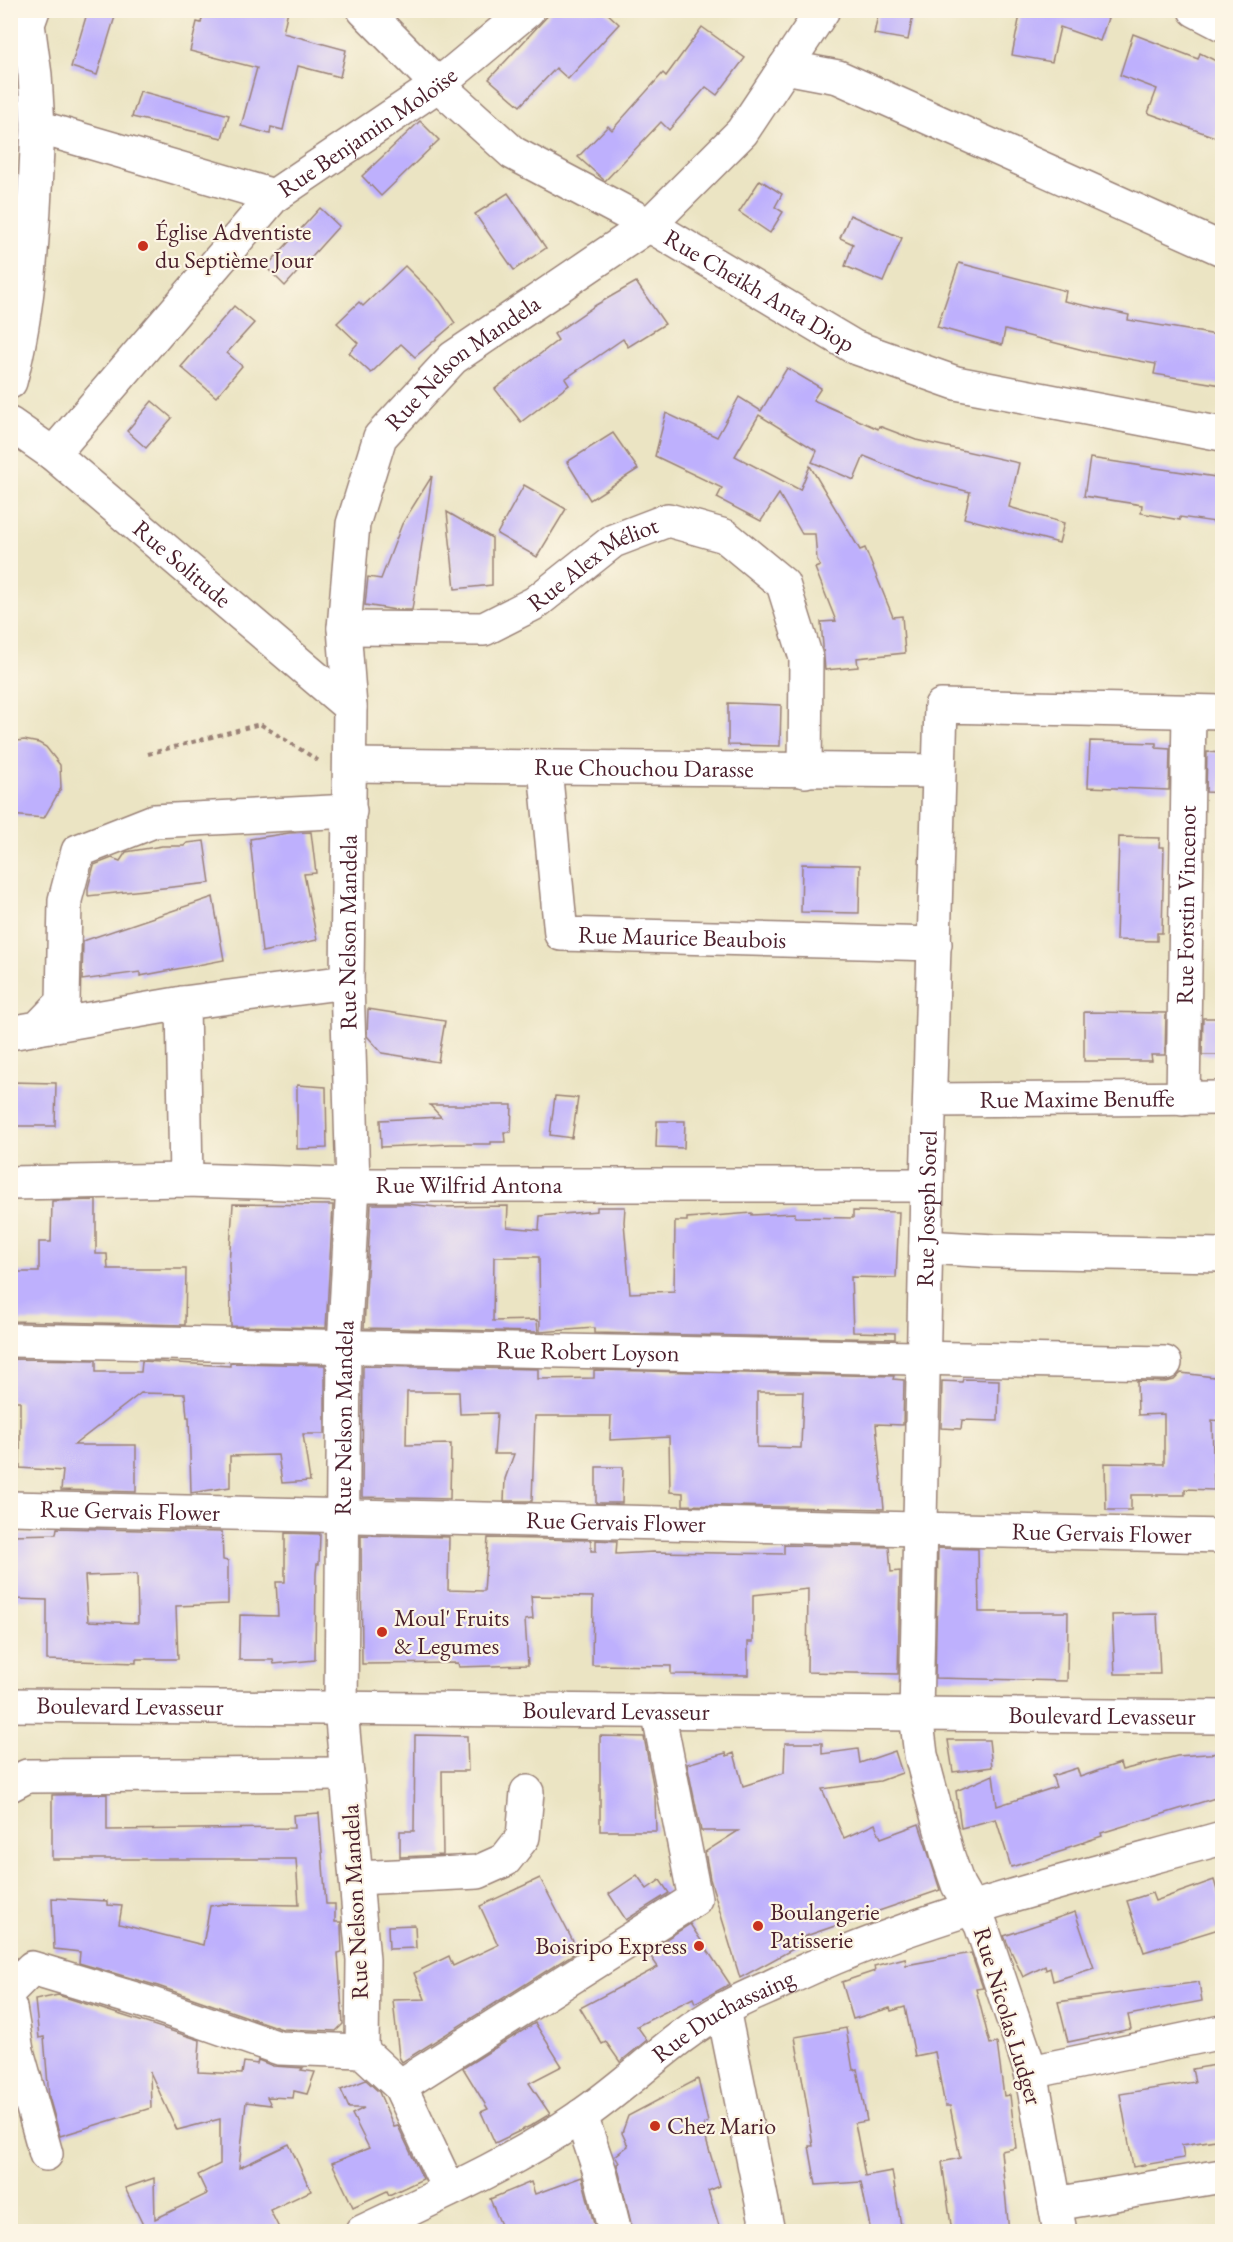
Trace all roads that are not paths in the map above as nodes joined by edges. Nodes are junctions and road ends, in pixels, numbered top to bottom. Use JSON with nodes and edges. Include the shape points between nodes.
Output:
{"nodes":[{"id":1,"x":33,"y":10,"type":"edge"},
{"id":2,"x":364,"y":10,"type":"edge"},
{"id":3,"x":528,"y":10,"type":"edge"},
{"id":4,"x":823,"y":10,"type":"edge"},
{"id":5,"x":1195,"y":10,"type":"edge"},
{"id":6,"x":1222,"y":24,"type":"edge"},
{"id":7,"x":785,"y":67,"type":"junction"},
{"id":8,"x":438,"y":85,"type":"junction"},
{"id":9,"x":38,"y":127,"type":"junction"},
{"id":10,"x":274,"y":196,"type":"junction"},
{"id":11,"x":649,"y":225,"type":"junction"},
{"id":12,"x":1222,"y":249,"type":"edge"},
{"id":13,"x":10,"y":382,"type":"edge"},
{"id":14,"x":10,"y":424,"type":"edge"},
{"id":15,"x":1222,"y":434,"type":"edge"},
{"id":16,"x":53,"y":454,"type":"junction"},
{"id":17,"x":344,"y":628,"type":"junction"},
{"id":18,"x":350,"y":707,"type":"junction"},
{"id":19,"x":1189,"y":711,"type":"junction"},
{"id":20,"x":1222,"y":711,"type":"edge"},
{"id":21,"x":545,"y":768,"type":"junction"},
{"id":22,"x":805,"y":771,"type":"junction"},
{"id":23,"x":939,"y":771,"type":"junction"},
{"id":24,"x":350,"y":786,"type":"junction"},
{"id":25,"x":935,"y":944,"type":"junction"},
{"id":26,"x":347,"y":982,"type":"junction"},
{"id":27,"x":183,"y":1003,"type":"junction"},
{"id":28,"x":24,"y":1030,"type":"edge"},
{"id":29,"x":1222,"y":1098,"type":"edge"},
{"id":30,"x":1183,"y":1099,"type":"junction"},
{"id":31,"x":931,"y":1100,"type":"junction"},
{"id":32,"x":186,"y":1180,"type":"junction"},
{"id":33,"x":10,"y":1183,"type":"edge"},
{"id":34,"x":353,"y":1185,"type":"junction"},
{"id":35,"x":927,"y":1185,"type":"junction"},
{"id":36,"x":926,"y":1248,"type":"junction"},
{"id":37,"x":1222,"y":1255,"type":"edge"},
{"id":38,"x":10,"y":1340,"type":"edge"},
{"id":39,"x":344,"y":1346,"type":"junction"},
{"id":40,"x":924,"y":1358,"type":"junction"},
{"id":41,"x":1165,"y":1363,"type":"dead end"},
{"id":42,"x":10,"y":1508,"type":"edge"},
{"id":43,"x":343,"y":1516,"type":"junction"},
{"id":44,"x":920,"y":1529,"type":"junction"},
{"id":45,"x":1222,"y":1536,"type":"edge"},
{"id":46,"x":10,"y":1705,"type":"edge"},
{"id":47,"x":340,"y":1708,"type":"junction"},
{"id":48,"x":658,"y":1712,"type":"junction"},
{"id":49,"x":916,"y":1714,"type":"junction"},
{"id":50,"x":1222,"y":1717,"type":"edge"},
{"id":51,"x":347,"y":1774,"type":"junction"},
{"id":52,"x":10,"y":1785,"type":"edge"},
{"id":53,"x":527,"y":1792,"type":"dead end"},
{"id":54,"x":1222,"y":1838,"type":"edge"},
{"id":55,"x":356,"y":1878,"type":"junction"},
{"id":56,"x":972,"y":1907,"type":"junction"},
{"id":57,"x":18,"y":1976,"type":"edge"},
{"id":58,"x":10,"y":2008,"type":"edge"},
{"id":59,"x":723,"y":2009,"type":"junction"},
{"id":60,"x":1222,"y":2032,"type":"edge"},
{"id":61,"x":362,"y":2051,"type":"junction"},
{"id":62,"x":1031,"y":2072,"type":"junction"},
{"id":63,"x":400,"y":2086,"type":"junction"},
{"id":64,"x":581,"y":2116,"type":"junction"},
{"id":65,"x":46,"y":2154,"type":"dead end"},
{"id":66,"x":1222,"y":2176,"type":"edge"},
{"id":67,"x":449,"y":2190,"type":"junction"},
{"id":68,"x":1058,"y":2218,"type":"edge"},
{"id":69,"x":362,"y":2232,"type":"edge"},
{"id":70,"x":615,"y":2232,"type":"edge"},
{"id":71,"x":768,"y":2232,"type":"edge"}],
"edges":[{"from":1,"to":9,"type":"street","via":[[28,24]]},
{"from":2,"to":8,"type":"street","name":"Rue Cheikh Anta Diop"},
{"from":3,"to":8,"type":"street","name":"Rue Benjamin Moloïse"},
{"from":4,"to":7,"type":"street","name":"Rue Nelson Mandela"},
{"from":5,"to":6,"type":"street"},
{"from":7,"to":11,"type":"street","name":"Rue Nelson Mandela","via":[[742,132]]},
{"from":7,"to":12,"type":"street","via":[[838,77]]},
{"from":8,"to":10,"type":"street","name":"Rue Benjamin Moloïse"},
{"from":8,"to":11,"type":"street","name":"Rue Cheikh Anta Diop","via":[[513,153]]},
{"from":9,"to":10,"type":"street"},
{"from":9,"to":13,"type":"street","via":[[32,243]]},
{"from":10,"to":16,"type":"street","name":"Rue Benjamin Moloïse"},
{"from":11,"to":15,"type":"street","name":"Rue Cheikh Anta Diop","via":[[854,347],[956,383]]},
{"from":11,"to":17,"type":"street","name":"Rue Nelson Mandela","via":[[453,358],[380,437],[353,524]]},
{"from":14,"to":16,"type":"street","name":"Rue Solitude"},
{"from":16,"to":18,"type":"street","name":"Rue Solitude"},
{"from":17,"to":18,"type":"street","name":"Rue Nelson Mandela"},
{"from":17,"to":22,"type":"street","name":"Rue Alex Méliot","via":[[484,629],[534,603],[613,541],[668,520],[725,536],[783,584],[806,658]]},
{"from":18,"to":24,"type":"street","name":"Rue Nelson Mandela"},
{"from":19,"to":20,"type":"street"},
{"from":19,"to":23,"type":"street","name":"Rue Joseph Sorel","via":[[941,706]]},
{"from":19,"to":30,"type":"street","name":"Rue Forstin Vincenot"},
{"from":21,"to":22,"type":"street","name":"Rue Chouchou Darasse"},
{"from":21,"to":24,"type":"street","name":"Rue Chouchou Darasse"},
{"from":21,"to":25,"type":"street","name":"Rue Maurice Beaubois","via":[[561,934]]},
{"from":22,"to":23,"type":"street","name":"Rue Chouchou Darasse"},
{"from":23,"to":25,"type":"street","name":"Rue Joseph Sorel"},
{"from":24,"to":26,"type":"street","name":"Rue Nelson Mandela"},
{"from":24,"to":28,"type":"street","name":"Rue Chouchou Darasse","via":[[154,821],[78,851],[65,900],[63,1002]]},
{"from":25,"to":31,"type":"street","name":"Rue Joseph Sorel"},
{"from":26,"to":27,"type":"street"},
{"from":26,"to":34,"type":"street","name":"Rue Nelson Mandela"},
{"from":27,"to":28,"type":"street"},
{"from":27,"to":32,"type":"street"},
{"from":29,"to":30,"type":"street","name":"Rue Maxime Benuffe"},
{"from":30,"to":31,"type":"street","name":"Rue Maxime Benuffe"},
{"from":31,"to":35,"type":"street","name":"Rue Joseph Sorel"},
{"from":32,"to":33,"type":"street","name":"Rue Wilfrid Antona"},
{"from":32,"to":34,"type":"street","name":"Rue Wilfrid Antona"},
{"from":34,"to":35,"type":"street","name":"Rue Wilfrid Antona"},
{"from":34,"to":39,"type":"street","name":"Rue Nelson Mandela"},
{"from":35,"to":36,"type":"street","name":"Rue Joseph Sorel"},
{"from":36,"to":37,"type":"street"},
{"from":36,"to":40,"type":"street","name":"Rue Joseph Sorel"},
{"from":38,"to":39,"type":"street","name":"Rue Robert Loyson"},
{"from":39,"to":40,"type":"street","name":"Rue Robert Loyson"},
{"from":39,"to":43,"type":"street","name":"Rue Nelson Mandela"},
{"from":40,"to":41,"type":"street","name":"Rue Robert Loyson"},
{"from":40,"to":44,"type":"street","name":"Rue Joseph Sorel"},
{"from":42,"to":43,"type":"street","name":"Rue Gervais Flower"},
{"from":43,"to":44,"type":"street","name":"Rue Gervais Flower"},
{"from":43,"to":47,"type":"street","name":"Rue Nelson Mandela"},
{"from":44,"to":45,"type":"street","name":"Rue Gervais Flower"},
{"from":44,"to":49,"type":"street","name":"Rue Joseph Sorel"},
{"from":46,"to":47,"type":"street","name":"Boulevard Levasseur"},
{"from":47,"to":48,"type":"street","name":"Boulevard Levasseur"},
{"from":47,"to":51,"type":"street","name":"Rue Nelson Mandela"},
{"from":48,"to":49,"type":"street","name":"Boulevard Levasseur"},
{"from":48,"to":63,"type":"street","via":[[695,1899]]},
{"from":49,"to":50,"type":"street","name":"Boulevard Levasseur"},
{"from":49,"to":56,"type":"street","name":"Rue Nicolas Ludger","via":[[921,1755],[948,1856],[958,1885]]},
{"from":51,"to":52,"type":"street","via":[[27,1776]]},
{"from":51,"to":55,"type":"street","name":"Rue Nelson Mandela"},
{"from":53,"to":55,"type":"street","via":[[523,1837],[505,1860],[478,1872]]},
{"from":54,"to":56,"type":"street","name":"Rue Duchassaing"},
{"from":55,"to":61,"type":"street","name":"Rue Nelson Mandela","via":[[363,1960]]},
{"from":56,"to":59,"type":"street","name":"Rue Duchassaing","via":[[817,1964]]},
{"from":56,"to":62,"type":"street","name":"Rue Nicolas Ludger"},
{"from":57,"to":61,"type":"street","via":[[152,2004],[279,2048]]},
{"from":58,"to":65,"type":"street","via":[[17,2051]]},
{"from":59,"to":64,"type":"street","name":"Rue Duchassaing"},
{"from":59,"to":71,"type":"street"},
{"from":60,"to":62,"type":"street"},
{"from":61,"to":63,"type":"street"},
{"from":62,"to":68,"type":"street","name":"Rue Nicolas Ludger"},
{"from":63,"to":67,"type":"street"},
{"from":64,"to":67,"type":"street","name":"Rue Duchassaing","via":[[544,2141]]},
{"from":64,"to":70,"type":"street"},
{"from":66,"to":68,"type":"street"},
{"from":67,"to":69,"type":"street","name":"Rue Duchassaing"}]}
